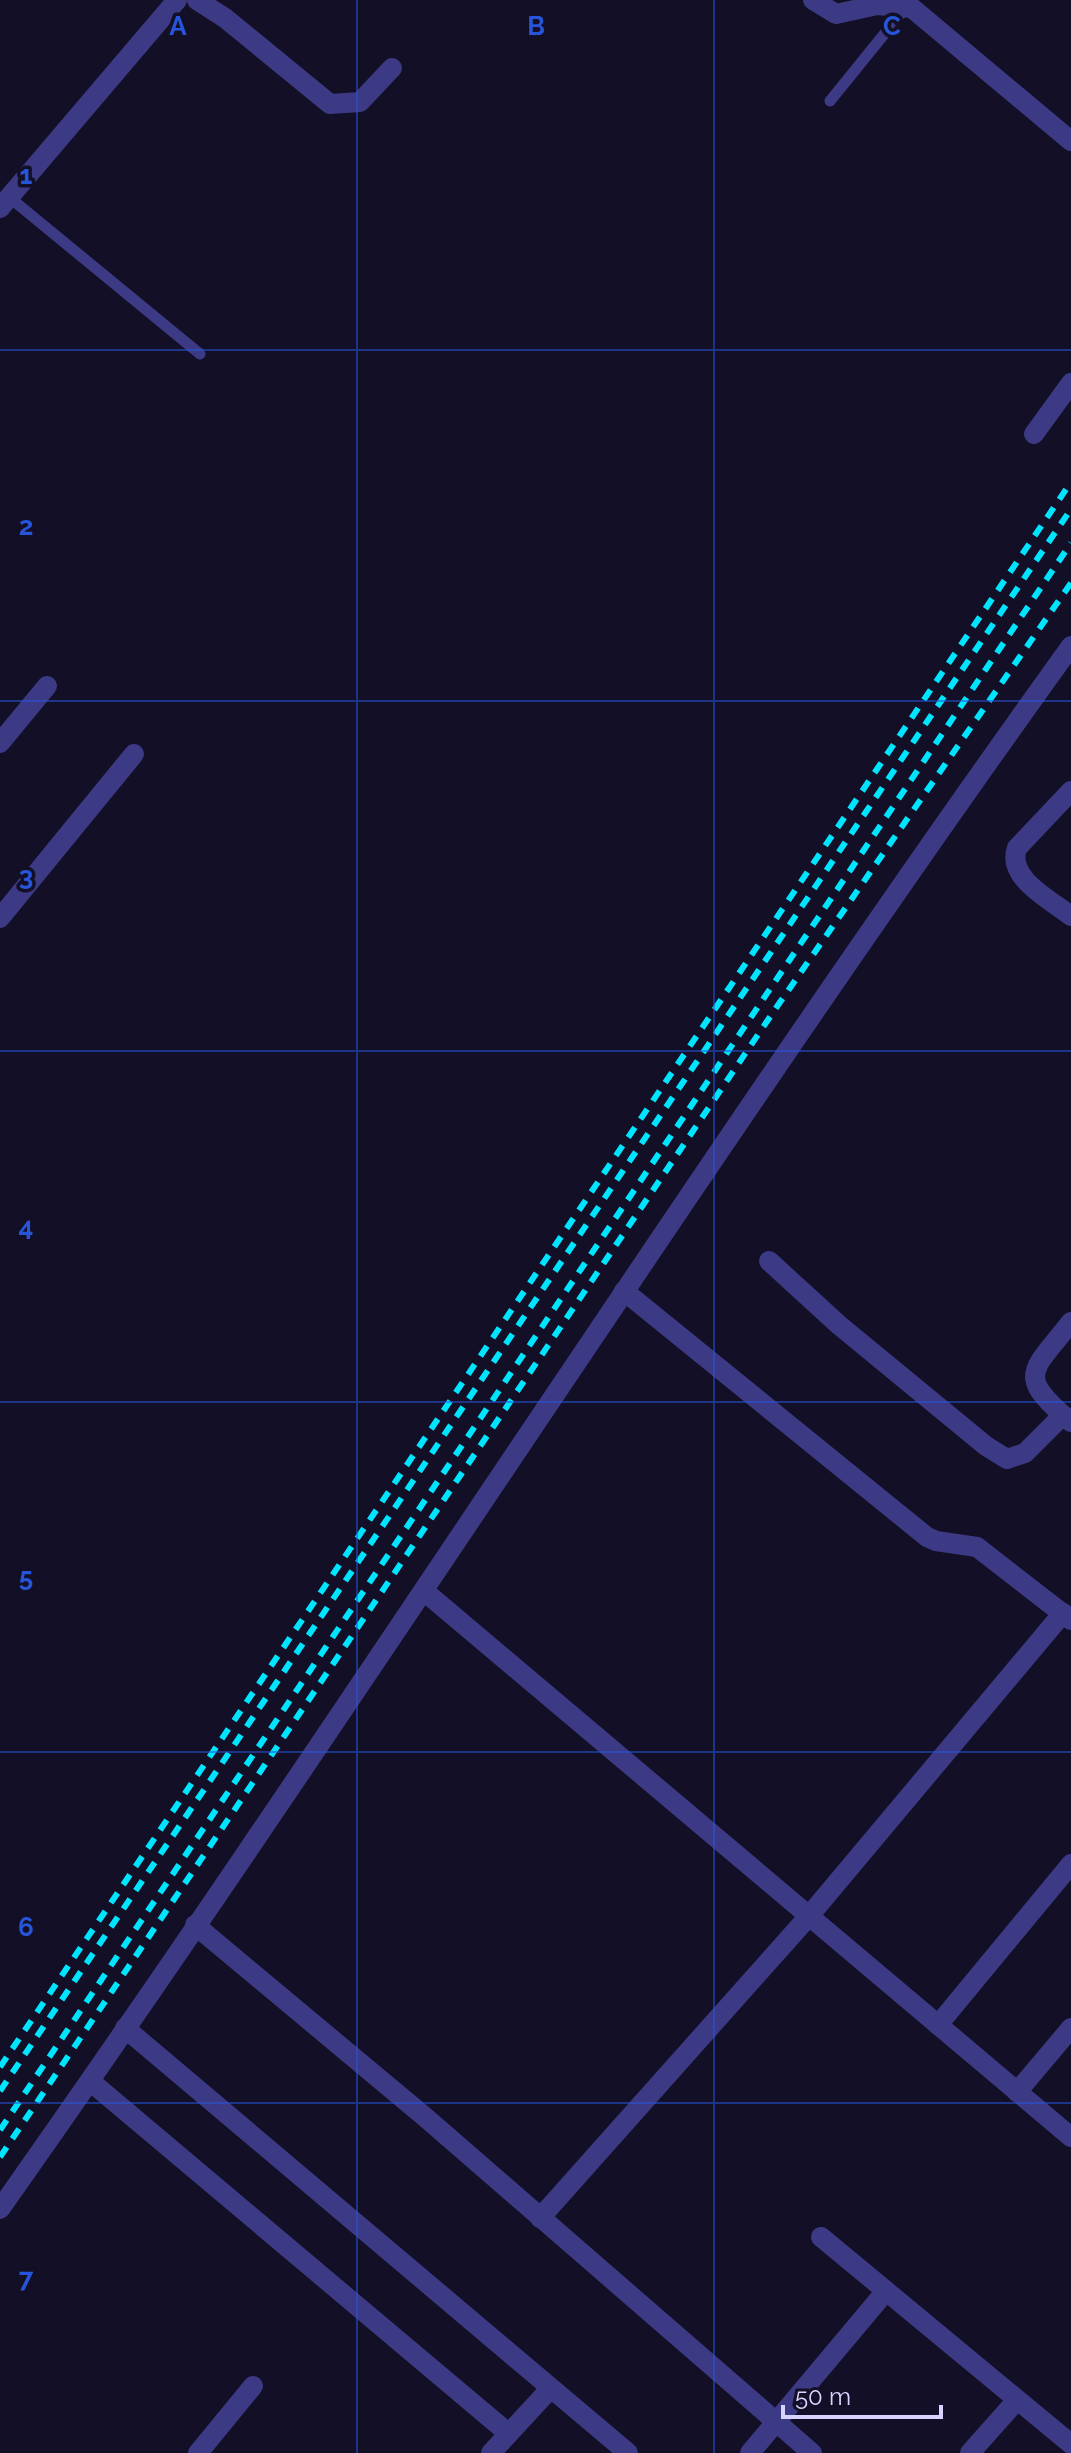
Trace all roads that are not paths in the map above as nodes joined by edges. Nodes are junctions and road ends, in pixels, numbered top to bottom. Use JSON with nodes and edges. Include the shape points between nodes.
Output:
{"nodes":[{"id":1,"x":177,"y":0,"type":"edge"},
{"id":2,"x":197,"y":0,"type":"edge"},
{"id":3,"x":813,"y":0,"type":"edge"},
{"id":4,"x":907,"y":6,"type":"junction"},
{"id":5,"x":392,"y":68,"type":"dead end"},
{"id":6,"x":830,"y":101,"type":"dead end"},
{"id":7,"x":1071,"y":141,"type":"edge"},
{"id":8,"x":4,"y":202,"type":"edge"},
{"id":9,"x":200,"y":354,"type":"dead end"},
{"id":10,"x":1071,"y":383,"type":"edge"},
{"id":11,"x":1034,"y":434,"type":"dead end"},
{"id":12,"x":1071,"y":646,"type":"edge"},
{"id":13,"x":47,"y":686,"type":"dead end"},
{"id":14,"x":0,"y":743,"type":"edge"},
{"id":15,"x":134,"y":754,"type":"dead end"},
{"id":16,"x":1071,"y":791,"type":"edge"},
{"id":17,"x":1071,"y":916,"type":"edge"},
{"id":18,"x":0,"y":918,"type":"edge"},
{"id":19,"x":769,"y":1261,"type":"dead end"},
{"id":20,"x":624,"y":1291,"type":"junction"},
{"id":21,"x":1071,"y":1322,"type":"edge"},
{"id":22,"x":1067,"y":1418,"type":"edge"},
{"id":23,"x":424,"y":1591,"type":"junction"},
{"id":24,"x":1067,"y":1617,"type":"edge"},
{"id":25,"x":1071,"y":1864,"type":"edge"},
{"id":26,"x":809,"y":1916,"type":"junction"},
{"id":27,"x":195,"y":1925,"type":"junction"},
{"id":28,"x":938,"y":2025,"type":"junction"},
{"id":29,"x":125,"y":2028,"type":"junction"},
{"id":30,"x":1071,"y":2028,"type":"edge"},
{"id":31,"x":90,"y":2081,"type":"junction"},
{"id":32,"x":1017,"y":2092,"type":"junction"},
{"id":33,"x":1071,"y":2137,"type":"edge"},
{"id":34,"x":0,"y":2209,"type":"edge"},
{"id":35,"x":540,"y":2218,"type":"junction"},
{"id":36,"x":821,"y":2237,"type":"dead end"},
{"id":37,"x":886,"y":2291,"type":"junction"},
{"id":38,"x":253,"y":2386,"type":"dead end"},
{"id":39,"x":550,"y":2389,"type":"junction"},
{"id":40,"x":1017,"y":2400,"type":"junction"},
{"id":41,"x":776,"y":2421,"type":"junction"},
{"id":42,"x":508,"y":2433,"type":"junction"},
{"id":43,"x":1071,"y":2444,"type":"edge"},
{"id":44,"x":198,"y":2453,"type":"edge"},
{"id":45,"x":491,"y":2453,"type":"edge"},
{"id":46,"x":628,"y":2453,"type":"edge"},
{"id":47,"x":750,"y":2453,"type":"edge"},
{"id":48,"x":812,"y":2453,"type":"edge"},
{"id":49,"x":970,"y":2453,"type":"edge"}],
"edges":[{"from":1,"to":8,"type":"street"},
{"from":2,"to":5,"type":"street","via":[[330,104],[360,102]]},
{"from":3,"to":4,"type":"street","via":[[836,14],[877,5]]},
{"from":4,"to":6,"type":"lane"},
{"from":4,"to":7,"type":"street"},
{"from":8,"to":9,"type":"lane"},
{"from":10,"to":11,"type":"street"},
{"from":12,"to":20,"type":"street","via":[[924,851]]},
{"from":13,"to":14,"type":"street"},
{"from":15,"to":18,"type":"street"},
{"from":16,"to":17,"type":"street","via":[[1017,848],[1014,858],[1019,873]]},
{"from":19,"to":22,"type":"street","via":[[839,1325],[1007,1459],[1025,1453]]},
{"from":20,"to":23,"type":"street"},
{"from":20,"to":24,"type":"street","via":[[927,1537],[977,1547]]},
{"from":21,"to":22,"type":"street","via":[[1035,1367],[1033,1378],[1042,1396]]},
{"from":23,"to":26,"type":"street"},
{"from":23,"to":27,"type":"street"},
{"from":24,"to":26,"type":"street"},
{"from":25,"to":28,"type":"street"},
{"from":26,"to":28,"type":"street"},
{"from":26,"to":35,"type":"street"},
{"from":27,"to":29,"type":"street"},
{"from":27,"to":35,"type":"street"},
{"from":28,"to":32,"type":"street"},
{"from":29,"to":31,"type":"street"},
{"from":29,"to":39,"type":"street"},
{"from":30,"to":32,"type":"street"},
{"from":31,"to":34,"type":"street"},
{"from":31,"to":42,"type":"street"},
{"from":32,"to":33,"type":"street"},
{"from":35,"to":41,"type":"street"},
{"from":36,"to":37,"type":"street"},
{"from":37,"to":40,"type":"street"},
{"from":37,"to":41,"type":"street"},
{"from":38,"to":44,"type":"street"},
{"from":39,"to":42,"type":"street"},
{"from":39,"to":46,"type":"street"},
{"from":40,"to":43,"type":"street"},
{"from":40,"to":49,"type":"street"},
{"from":41,"to":47,"type":"street"},
{"from":41,"to":48,"type":"street"},
{"from":42,"to":45,"type":"street"}]}
